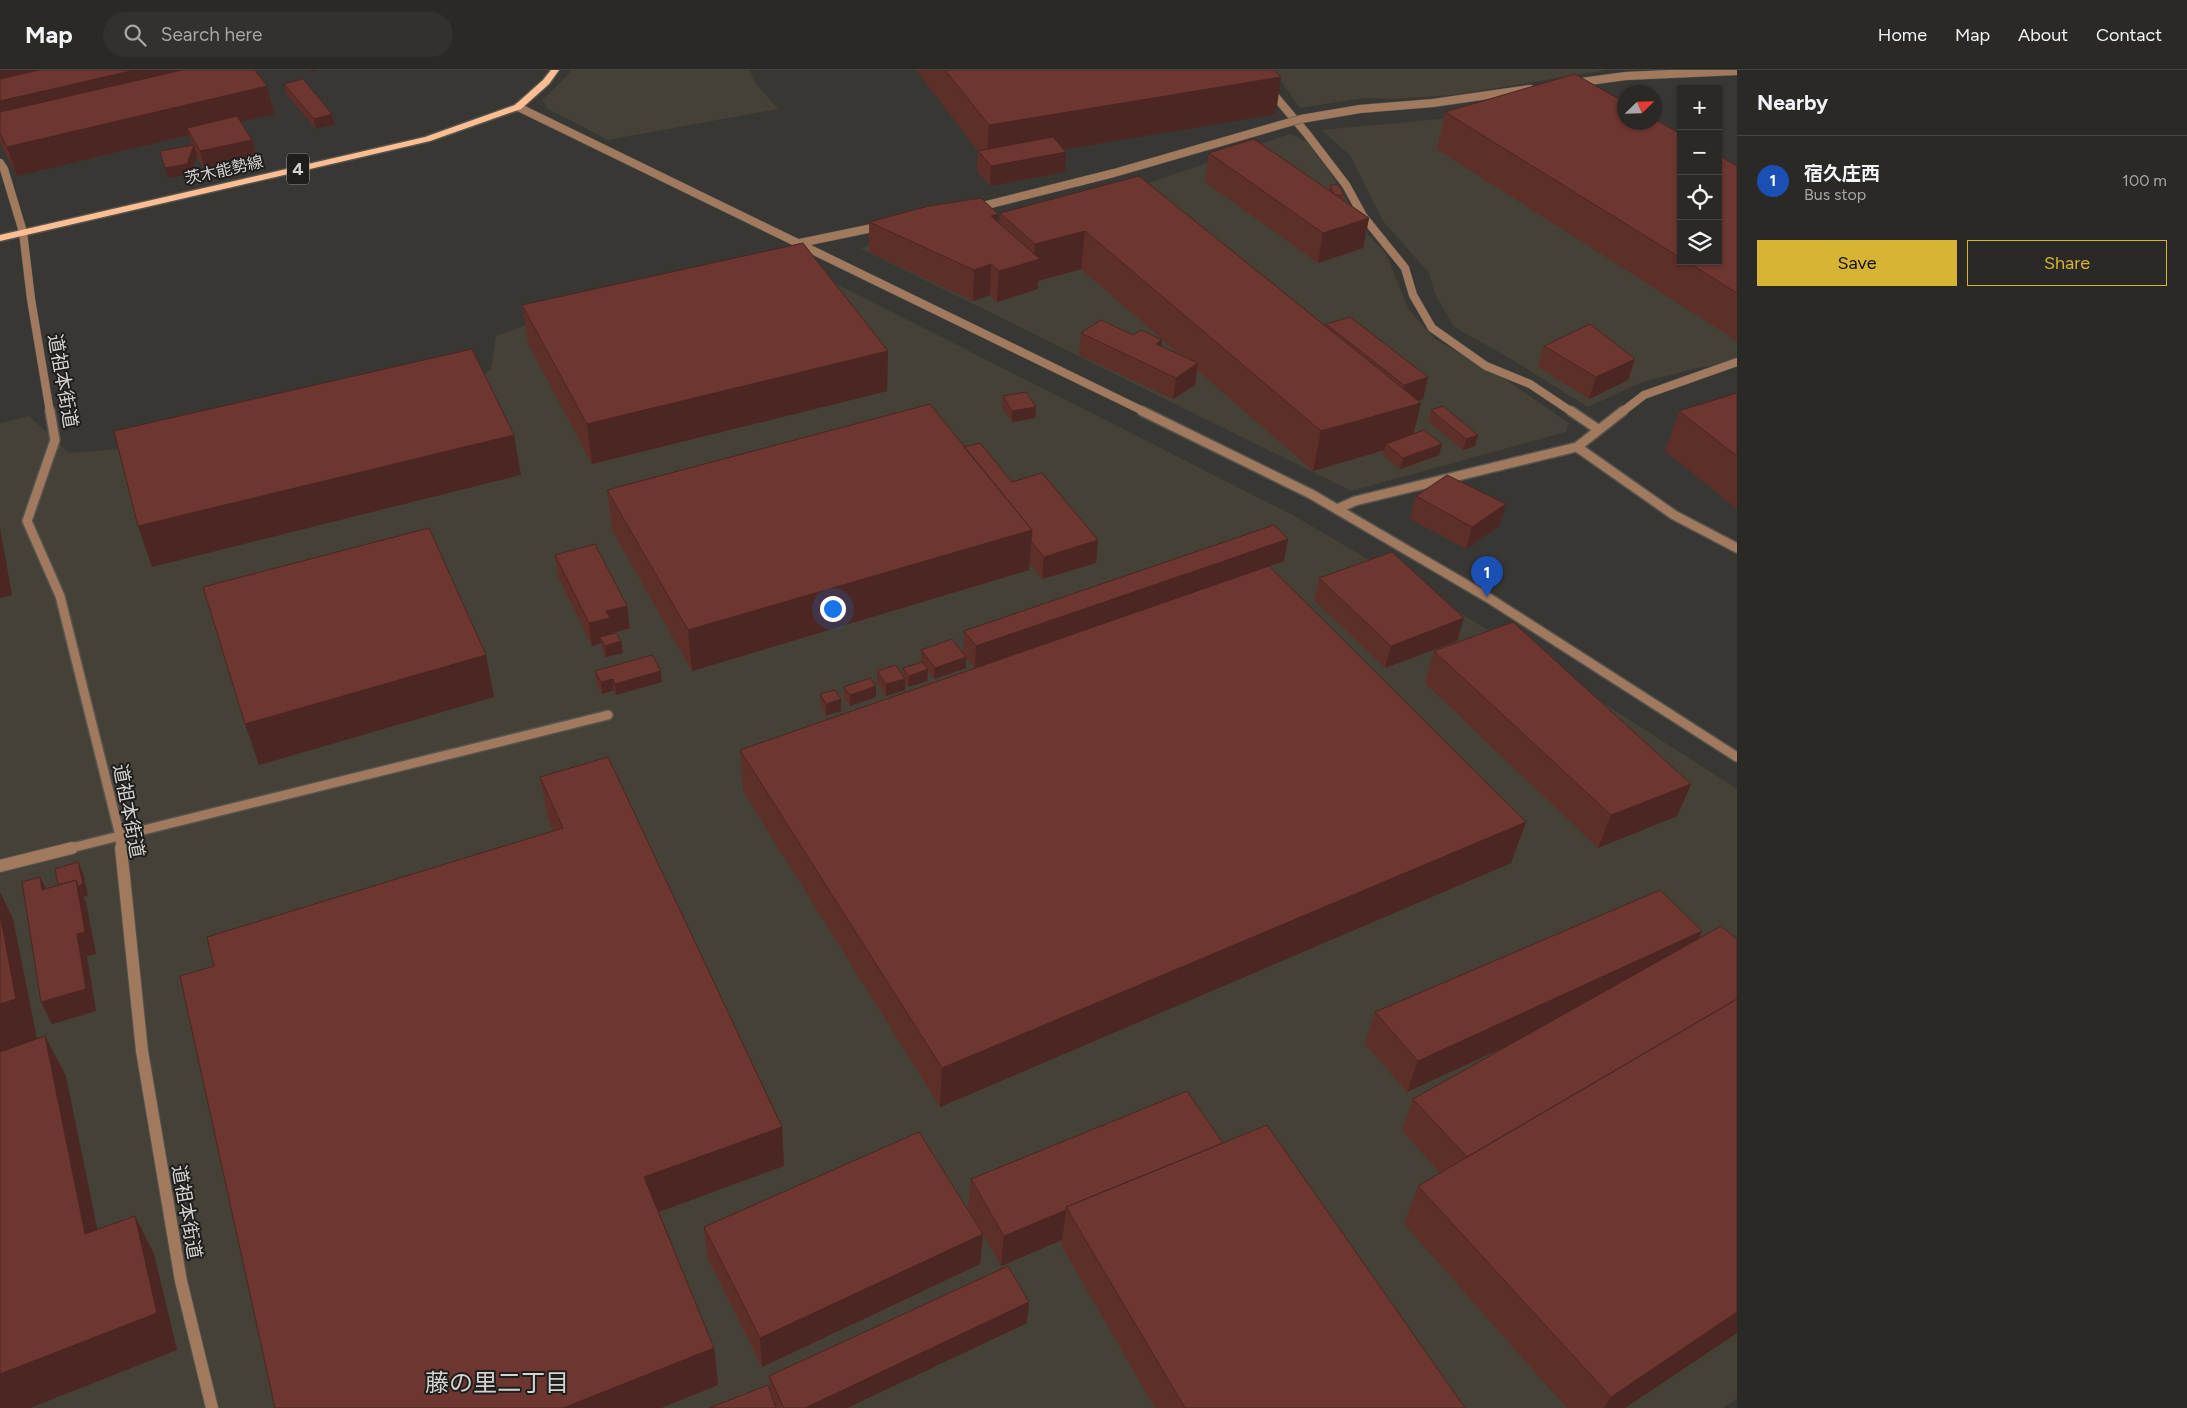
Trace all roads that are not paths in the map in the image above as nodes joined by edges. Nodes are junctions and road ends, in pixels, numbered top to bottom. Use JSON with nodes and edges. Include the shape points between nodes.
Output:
{"nodes":[{"id":1,"x":555,"y":70,"type":"edge"},
{"id":2,"x":1253,"y":70,"type":"edge"},
{"id":3,"x":1737,"y":71,"type":"edge"},
{"id":4,"x":1568,"y":84,"type":"edge"},
{"id":5,"x":1539,"y":88,"type":"edge"},
{"id":6,"x":518,"y":107,"type":"junction"},
{"id":7,"x":0,"y":163,"type":"edge"},
{"id":8,"x":966,"y":210,"type":"edge"},
{"id":9,"x":893,"y":224,"type":"edge"},
{"id":10,"x":23,"y":232,"type":"junction"},
{"id":11,"x":0,"y":238,"type":"edge"},
{"id":12,"x":800,"y":243,"type":"junction"},
{"id":13,"x":1737,"y":362,"type":"edge"},
{"id":14,"x":1599,"y":430,"type":"junction"},
{"id":15,"x":1577,"y":447,"type":"junction"},
{"id":16,"x":1337,"y":509,"type":"junction"},
{"id":17,"x":1737,"y":548,"type":"edge"},
{"id":18,"x":608,"y":715,"type":"dead end"},
{"id":19,"x":1737,"y":756,"type":"edge"},
{"id":20,"x":120,"y":836,"type":"junction"},
{"id":21,"x":0,"y":866,"type":"edge"},
{"id":22,"x":212,"y":1408,"type":"edge"}],
"edges":[{"from":1,"to":6,"type":"main road","name":"茨木能勢線","number":"4"},
{"from":2,"to":14,"type":"street","via":[[1313,141],[1346,185],[1363,216],[1405,268],[1413,295],[1432,328],[1486,366],[1530,384]]},
{"from":3,"to":4,"type":"street","via":[[1626,76]]},
{"from":5,"to":8,"type":"street","bridge":true,"via":[[1433,103],[1360,108],[1301,119],[1114,173]]},
{"from":6,"to":10,"type":"main road","name":"茨木能勢線","number":"4","via":[[427,139]]},
{"from":6,"to":12,"type":"street"},
{"from":7,"to":10,"type":"street","name":"道祖本街道"},
{"from":9,"to":12,"type":"street"},
{"from":10,"to":11,"type":"main road","name":"茨木能勢線","number":"4"},
{"from":10,"to":20,"type":"street","name":"道祖本街道","via":[[55,440],[27,520],[60,596]]},
{"from":12,"to":16,"type":"street"},
{"from":13,"to":14,"type":"street","via":[[1644,395]]},
{"from":14,"to":15,"type":"street"},
{"from":15,"to":16,"type":"street"},
{"from":15,"to":17,"type":"street","via":[[1638,493]]},
{"from":16,"to":19,"type":"street","via":[[1487,597]]},
{"from":18,"to":20,"type":"street"},
{"from":20,"to":21,"type":"street"},
{"from":20,"to":22,"type":"street","name":"道祖本街道","via":[[142,1051],[181,1281]]}]}
